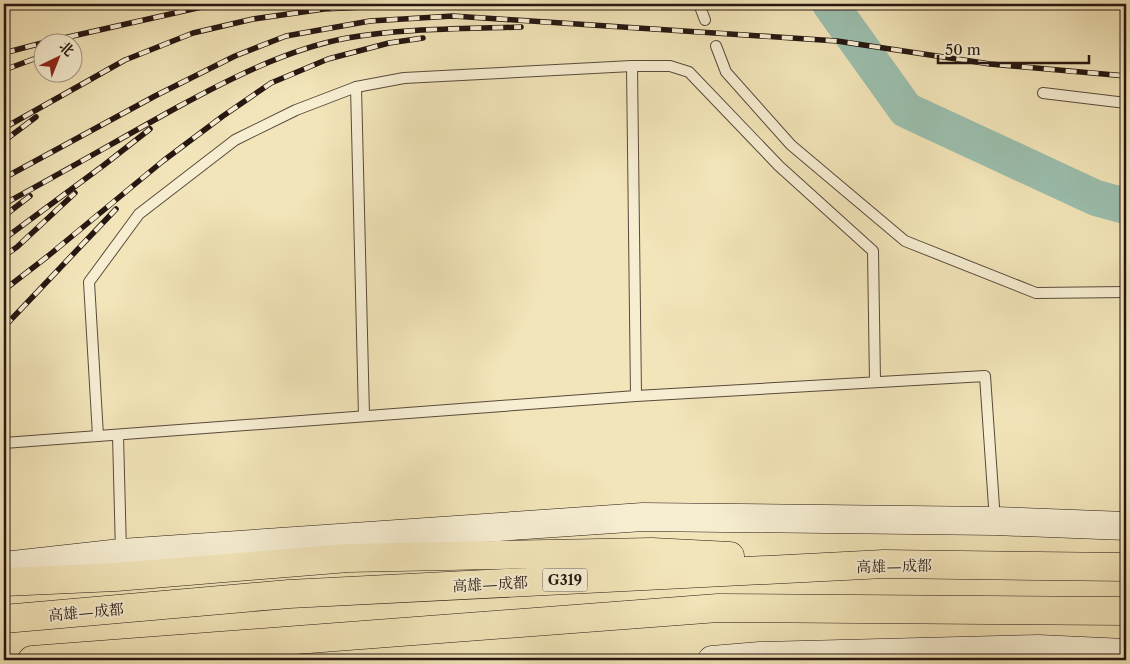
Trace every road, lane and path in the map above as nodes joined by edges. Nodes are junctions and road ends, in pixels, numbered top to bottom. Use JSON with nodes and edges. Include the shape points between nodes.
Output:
{"nodes":[{"id":1,"x":699,"y":4,"type":"edge"},
{"id":2,"x":705,"y":20,"type":"dead end"},
{"id":3,"x":716,"y":46,"type":"dead end"},
{"id":4,"x":632,"y":66,"type":"junction"},
{"id":5,"x":356,"y":87,"type":"junction"},
{"id":6,"x":1043,"y":93,"type":"dead end"},
{"id":7,"x":1126,"y":103,"type":"edge"},
{"id":8,"x":1126,"y":292,"type":"edge"},
{"id":9,"x":875,"y":382,"type":"junction"},
{"id":10,"x":636,"y":396,"type":"junction"},
{"id":11,"x":364,"y":416,"type":"junction"},
{"id":12,"x":118,"y":435,"type":"junction"},
{"id":13,"x":98,"y":436,"type":"junction"},
{"id":14,"x":4,"y":443,"type":"edge"},
{"id":15,"x":995,"y":521,"type":"junction"},
{"id":16,"x":1126,"y":526,"type":"edge"},
{"id":17,"x":121,"y":553,"type":"junction"},
{"id":18,"x":884,"y":564,"type":"junction"},
{"id":19,"x":4,"y":566,"type":"edge"},
{"id":20,"x":1126,"y":567,"type":"edge"},
{"id":21,"x":4,"y":582,"type":"edge"},
{"id":22,"x":1126,"y":611,"type":"edge"},
{"id":23,"x":4,"y":619,"type":"edge"},
{"id":24,"x":270,"y":642,"type":"junction"},
{"id":25,"x":1126,"y":653,"type":"edge"},
{"id":26,"x":32,"y":660,"type":"edge"},
{"id":27,"x":157,"y":660,"type":"edge"},
{"id":28,"x":712,"y":660,"type":"edge"}],
"edges":[{"from":1,"to":2,"type":"lane"},
{"from":3,"to":8,"type":"lane","via":[[726,72],[791,145],[905,242],[1036,293]]},
{"from":4,"to":5,"type":"lane","via":[[404,78]]},
{"from":4,"to":9,"type":"lane","via":[[670,66],[689,72],[780,166],[873,250]]},
{"from":4,"to":10,"type":"lane"},
{"from":5,"to":11,"type":"lane"},
{"from":5,"to":13,"type":"lane","via":[[296,110],[235,140],[139,214],[89,282]]},
{"from":6,"to":7,"type":"lane"},
{"from":9,"to":10,"type":"lane"},
{"from":9,"to":15,"type":"lane","via":[[985,376]]},
{"from":10,"to":11,"type":"lane"},
{"from":11,"to":12,"type":"lane"},
{"from":12,"to":13,"type":"lane"},
{"from":12,"to":17,"type":"lane"},
{"from":13,"to":14,"type":"lane"},
{"from":15,"to":16,"type":"street"},
{"from":15,"to":17,"type":"street","via":[[644,517]]},
{"from":17,"to":19,"type":"street"},
{"from":18,"to":20,"type":"highway","name":"高雄—成都","number":"G319"},
{"from":18,"to":21,"type":"highway","via":[[652,552],[358,558],[116,577]]},
{"from":18,"to":23,"type":"highway","name":"高雄—成都","number":"G319","via":[[289,594]]},
{"from":22,"to":24,"type":"highway","via":[[718,608]]},
{"from":24,"to":26,"type":"highway"},
{"from":24,"to":27,"type":"highway"},
{"from":25,"to":28,"type":"street","via":[[1038,649]]}]}
